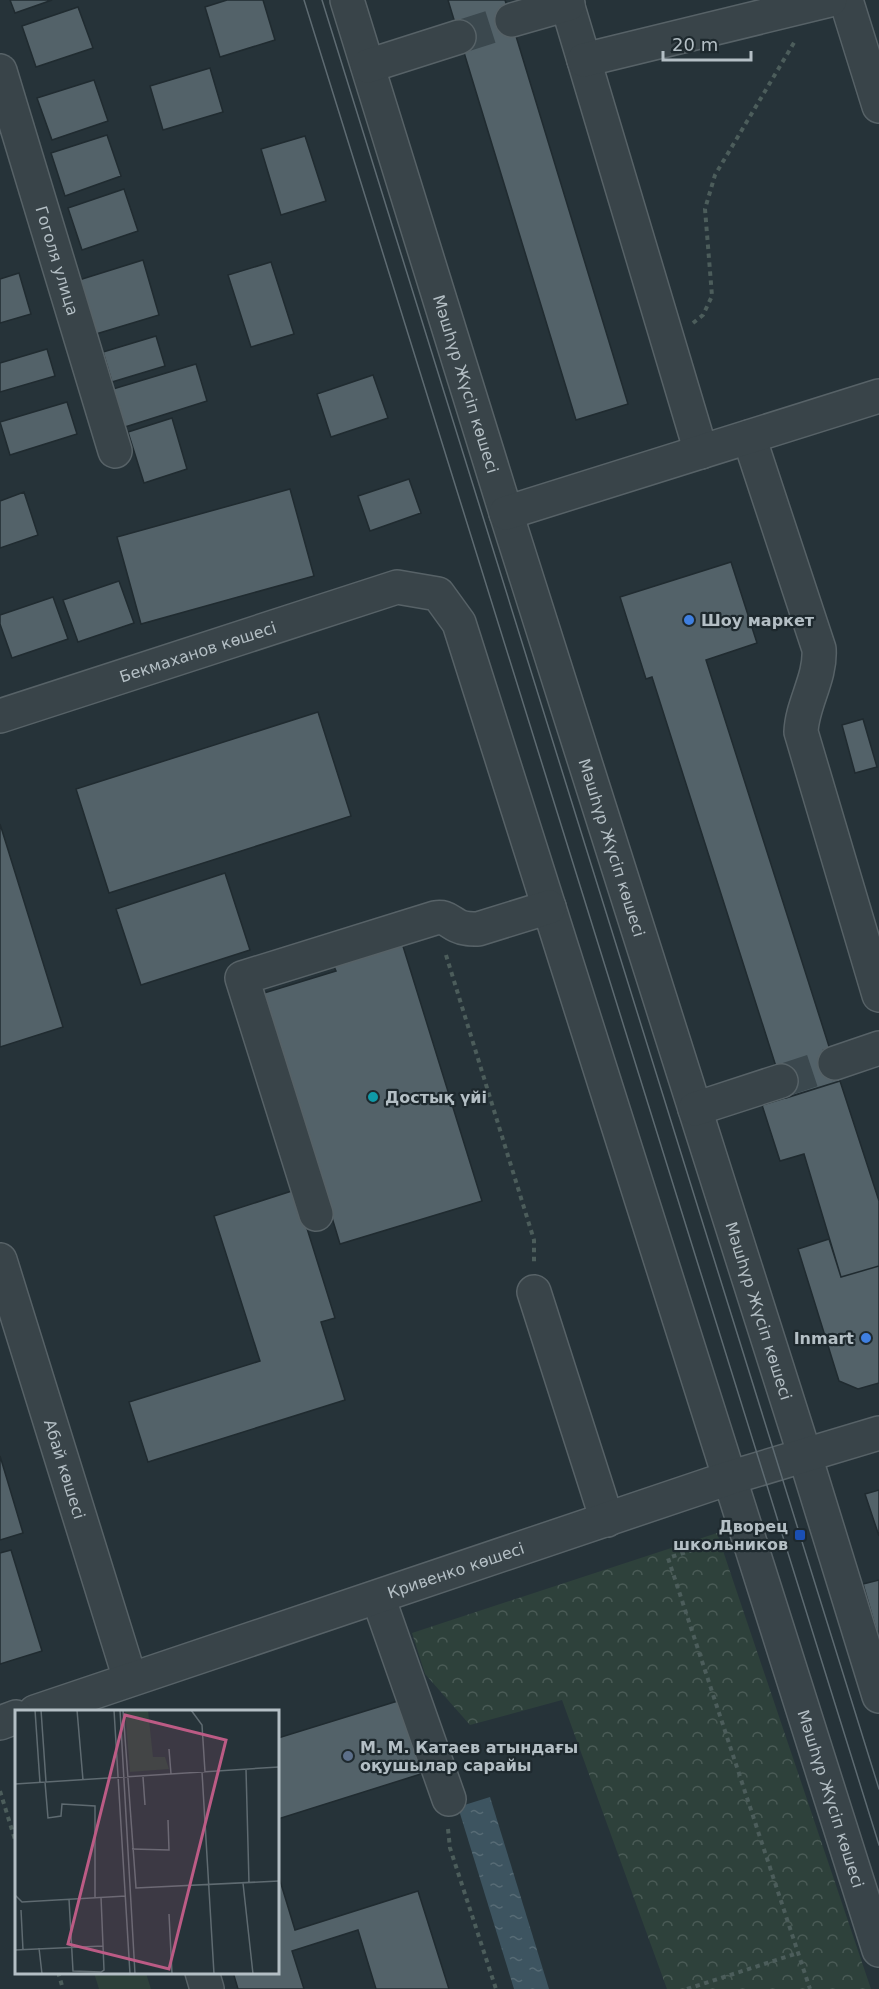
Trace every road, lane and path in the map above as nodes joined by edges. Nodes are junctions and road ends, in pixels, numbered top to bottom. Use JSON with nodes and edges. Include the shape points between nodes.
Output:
{"nodes":[{"id":1,"x":347,"y":0,"type":"edge"},
{"id":2,"x":831,"y":1,"type":"edge"},
{"id":3,"x":567,"y":2,"type":"edge"},
{"id":4,"x":512,"y":20,"type":"tunnel mouth"},
{"id":5,"x":459,"y":37,"type":"tunnel mouth"},
{"id":6,"x":584,"y":60,"type":"junction"},
{"id":7,"x":368,"y":66,"type":"junction"},
{"id":8,"x":0,"y":71,"type":"edge"},
{"id":9,"x":879,"y":106,"type":"edge"},
{"id":10,"x":668,"y":342,"type":"junction"},
{"id":11,"x":879,"y":396,"type":"edge"},
{"id":12,"x":749,"y":437,"type":"junction"},
{"id":13,"x":115,"y":451,"type":"dead end"},
{"id":14,"x":701,"y":452,"type":"junction"},
{"id":15,"x":506,"y":513,"type":"junction"},
{"id":16,"x":397,"y":587,"type":"joint"},
{"id":17,"x":0,"y":716,"type":"edge"},
{"id":18,"x":549,"y":907,"type":"junction"},
{"id":19,"x":435,"y":918,"type":"junction"},
{"id":20,"x":879,"y":995,"type":"edge"},
{"id":21,"x":879,"y":1048,"type":"edge"},
{"id":22,"x":835,"y":1063,"type":"tunnel mouth"},
{"id":23,"x":781,"y":1081,"type":"tunnel mouth"},
{"id":24,"x":695,"y":1109,"type":"junction"},
{"id":25,"x":316,"y":1214,"type":"dead end"},
{"id":26,"x":0,"y":1260,"type":"edge"},
{"id":27,"x":534,"y":1292,"type":"joint"},
{"id":28,"x":879,"y":1433,"type":"edge"},
{"id":29,"x":805,"y":1455,"type":"junction"},
{"id":30,"x":729,"y":1478,"type":"junction"},
{"id":31,"x":607,"y":1520,"type":"junction"},
{"id":32,"x":702,"y":1547,"type":"dead end"},
{"id":33,"x":378,"y":1597,"type":"junction"},
{"id":34,"x":118,"y":1693,"type":"edge"},
{"id":35,"x":879,"y":1696,"type":"edge"},
{"id":36,"x":43,"y":1710,"type":"edge"},
{"id":37,"x":15,"y":1717,"type":"edge"},
{"id":38,"x":0,"y":1723,"type":"edge"},
{"id":39,"x":0,"y":1791,"type":"edge"},
{"id":40,"x":449,"y":1799,"type":"joint"},
{"id":41,"x":15,"y":1840,"type":"edge"},
{"id":42,"x":879,"y":1950,"type":"edge"},
{"id":43,"x":798,"y":1953,"type":"junction"},
{"id":44,"x":59,"y":1974,"type":"edge"},
{"id":45,"x":203,"y":1974,"type":"edge"},
{"id":46,"x":63,"y":1989,"type":"edge"},
{"id":47,"x":207,"y":1989,"type":"edge"},
{"id":48,"x":496,"y":1989,"type":"edge"},
{"id":49,"x":687,"y":1989,"type":"edge"},
{"id":50,"x":810,"y":1989,"type":"edge"}],
"edges":[{"from":1,"to":7,"type":"street","name":"Мәшһүр Жүсіп көшесі"},
{"from":2,"to":6,"type":"street"},
{"from":2,"to":9,"type":"street"},
{"from":2,"to":10,"type":"path","via":[[715,175],[705,209],[712,296],[703,315]]},
{"from":3,"to":4,"type":"street"},
{"from":3,"to":6,"type":"street"},
{"from":5,"to":7,"type":"street"},
{"from":6,"to":10,"type":"street"},
{"from":7,"to":15,"type":"street","name":"Мәшһүр Жүсіп көшесі"},
{"from":8,"to":13,"type":"street","name":"Гоголя улица"},
{"from":10,"to":14,"type":"street"},
{"from":11,"to":12,"type":"street"},
{"from":12,"to":14,"type":"street"},
{"from":12,"to":20,"type":"street","via":[[819,649],[820,662],[801,719],[801,732]]},
{"from":14,"to":15,"type":"street"},
{"from":15,"to":24,"type":"street","name":"Мәшһүр Жүсіп көшесі"},
{"from":16,"to":17,"type":"street","name":"Бекмаханов көшесі"},
{"from":16,"to":18,"type":"street","name":"Мәшһүр Жүсіп көшесі","via":[[438,594],[459,623]]},
{"from":18,"to":19,"type":"street","via":[[478,929]]},
{"from":18,"to":30,"type":"street","name":"Мәшһүр Жүсіп көшесі"},
{"from":19,"to":25,"type":"street","via":[[242,978]]},
{"from":19,"to":27,"type":"path","via":[[534,1240]]},
{"from":21,"to":22,"type":"street"},
{"from":23,"to":24,"type":"street"},
{"from":24,"to":29,"type":"street","name":"Мәшһүр Жүсіп көшесі"},
{"from":26,"to":34,"type":"street","name":"Абай көшесі"},
{"from":27,"to":31,"type":"street"},
{"from":28,"to":29,"type":"street","name":"Кривенко көшесі"},
{"from":29,"to":30,"type":"street","name":"Кривенко көшесі"},
{"from":29,"to":35,"type":"street","name":"Мәшһүр Жүсіп көшесі"},
{"from":30,"to":31,"type":"street","name":"Кривенко көшесі"},
{"from":30,"to":42,"type":"street","name":"Мәшһүр Жүсіп көшесі"},
{"from":31,"to":33,"type":"street","name":"Кривенко көшесі"},
{"from":32,"to":43,"type":"path","via":[[668,1558]]},
{"from":33,"to":34,"type":"street","name":"Кривенко көшесі"},
{"from":33,"to":40,"type":"street"},
{"from":34,"to":36,"type":"street","name":"Кривенко көшесі"},
{"from":37,"to":38,"type":"street"},
{"from":39,"to":41,"type":"path"},
{"from":40,"to":48,"type":"path","via":[[450,1848]]},
{"from":43,"to":49,"type":"path"},
{"from":43,"to":50,"type":"path"},
{"from":44,"to":46,"type":"path"},
{"from":45,"to":47,"type":"street"}]}
